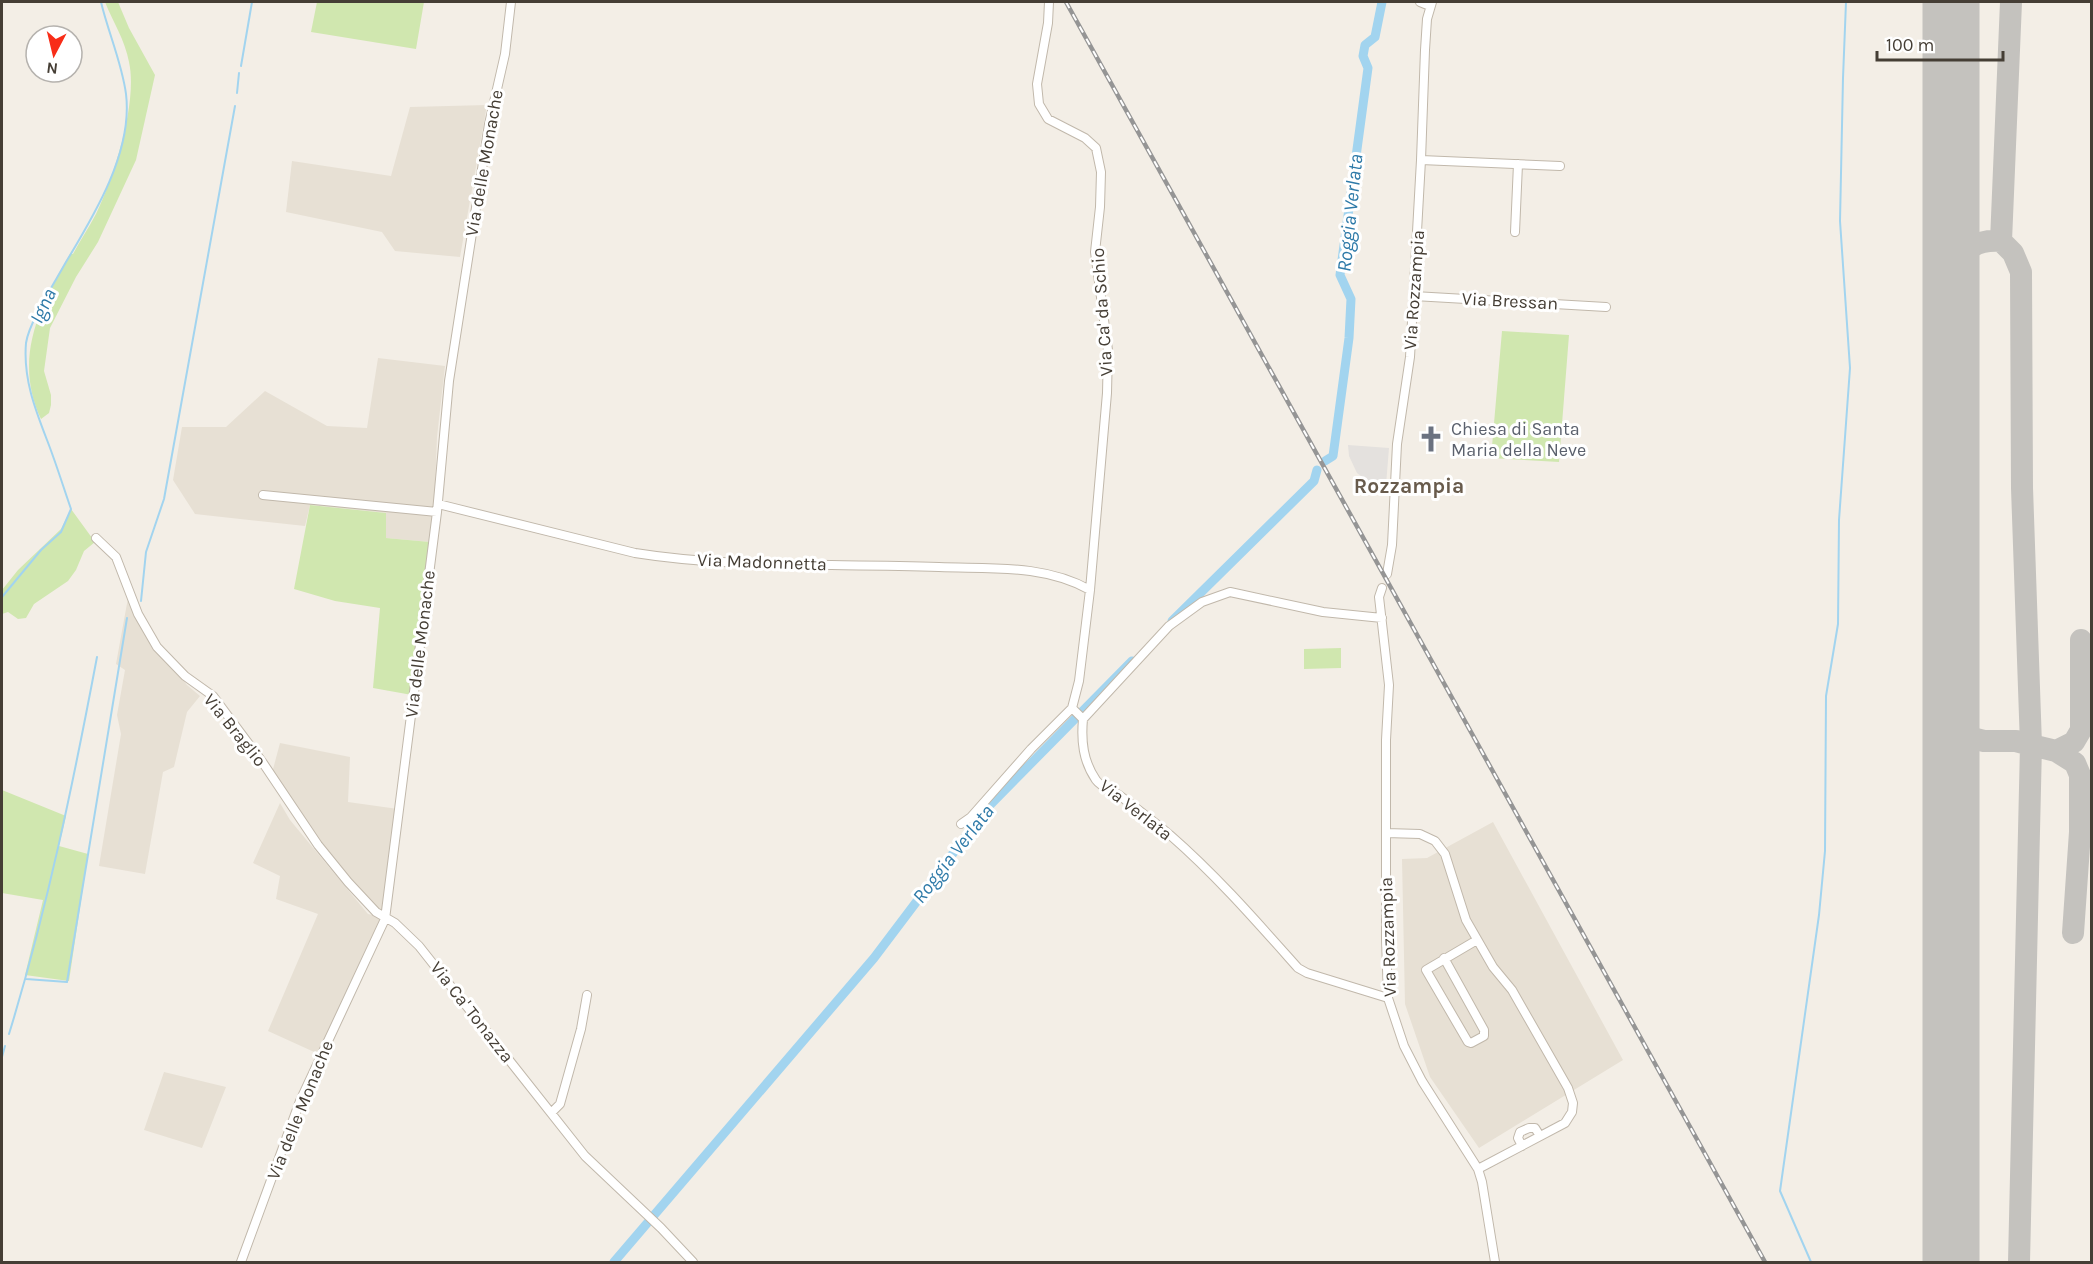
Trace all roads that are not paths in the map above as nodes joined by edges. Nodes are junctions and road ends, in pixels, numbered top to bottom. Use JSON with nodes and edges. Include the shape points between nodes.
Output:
{"nodes":[{"id":1,"x":512,"y":2,"type":"edge"},
{"id":2,"x":1048,"y":2,"type":"edge"},
{"id":3,"x":1420,"y":2,"type":"edge"},
{"id":4,"x":1431,"y":4,"type":"edge"},
{"id":5,"x":1421,"y":160,"type":"junction"},
{"id":6,"x":1518,"y":164,"type":"junction"},
{"id":7,"x":1560,"y":166,"type":"dead end"},
{"id":8,"x":1515,"y":232,"type":"dead end"},
{"id":9,"x":1414,"y":296,"type":"junction"},
{"id":10,"x":1606,"y":307,"type":"dead end"},
{"id":11,"x":263,"y":495,"type":"dead end"},
{"id":12,"x":437,"y":508,"type":"junction"},
{"id":13,"x":96,"y":537,"type":"dead end"},
{"id":14,"x":1387,"y":574,"type":"dead end"},
{"id":15,"x":1382,"y":588,"type":"dead end"},
{"id":16,"x":1089,"y":590,"type":"junction"},
{"id":17,"x":1382,"y":618,"type":"junction"},
{"id":18,"x":1078,"y":714,"type":"junction"},
{"id":19,"x":961,"y":824,"type":"dead end"},
{"id":20,"x":1386,"y":833,"type":"junction"},
{"id":21,"x":385,"y":919,"type":"junction"},
{"id":22,"x":1477,"y":940,"type":"junction"},
{"id":23,"x":1444,"y":958,"type":"junction"},
{"id":24,"x":587,"y":995,"type":"dead end"},
{"id":25,"x":1388,"y":998,"type":"junction"},
{"id":26,"x":551,"y":1113,"type":"junction"},
{"id":27,"x":1540,"y":1136,"type":"junction"},
{"id":28,"x":1522,"y":1146,"type":"junction"},
{"id":29,"x":1478,"y":1169,"type":"junction"},
{"id":30,"x":241,"y":1263,"type":"edge"},
{"id":31,"x":693,"y":1263,"type":"edge"},
{"id":32,"x":1495,"y":1263,"type":"edge"}],
"edges":[{"from":1,"to":12,"type":"street","name":"Via delle Monache","via":[[487,134],[449,381]]},
{"from":2,"to":16,"type":"street","name":"Via Ca' da Schio","via":[[1048,23],[1036,84],[1039,104],[1048,119],[1096,148],[1101,172],[1095,252],[1108,350]]},
{"from":3,"to":4,"type":"street"},
{"from":4,"to":5,"type":"street","name":"Via Rozzampia","via":[[1425,50]]},
{"from":5,"to":6,"type":"street"},
{"from":5,"to":9,"type":"street","name":"Via Rozzampia"},
{"from":6,"to":7,"type":"street"},
{"from":6,"to":8,"type":"street"},
{"from":9,"to":10,"type":"street","name":"Via Bressan"},
{"from":9,"to":14,"type":"street","name":"Via Rozzampia"},
{"from":11,"to":12,"type":"street"},
{"from":12,"to":16,"type":"street","name":"Via Madonnetta","via":[[660,557],[729,563],[1033,571],[1072,580]]},
{"from":12,"to":21,"type":"street","name":"Via delle Monache"},
{"from":13,"to":21,"type":"street","name":"Via Braglio","via":[[116,557],[138,614],[158,647],[185,676],[213,696],[318,844]]},
{"from":15,"to":17,"type":"street","name":"Via Rozzampia"},
{"from":16,"to":18,"type":"street","name":"Via Ca' da Schio"},
{"from":17,"to":18,"type":"street","via":[[1323,612],[1230,592],[1202,602],[1169,626]]},
{"from":17,"to":20,"type":"street","name":"Via Rozzampia","via":[[1389,685]]},
{"from":18,"to":19,"type":"street","via":[[1031,749]]},
{"from":18,"to":25,"type":"street","name":"Via Verlata","via":[[1083,753],[1098,783],[1200,862],[1298,968]]},
{"from":20,"to":22,"type":"street","via":[[1420,834],[1435,841],[1445,854],[1466,920]]},
{"from":20,"to":25,"type":"street","name":"Via Rozzampia"},
{"from":21,"to":26,"type":"street","name":"Via Ca' Tonazza","via":[[395,923],[419,946]]},
{"from":21,"to":30,"type":"street","name":"Via delle Monache","via":[[300,1101]]},
{"from":22,"to":23,"type":"street"},
{"from":22,"to":27,"type":"street","via":[[1512,990],[1573,1102],[1565,1123]]},
{"from":23,"to":23,"type":"street","via":[[1426,970],[1471,1043],[1484,1036],[1484,1030]]},
{"from":24,"to":26,"type":"street","via":[[560,1104]]},
{"from":25,"to":29,"type":"street","name":"Via Rozzampia","via":[[1404,1046],[1422,1081]]},
{"from":26,"to":31,"type":"street","name":"Via Ca' Tonazza","via":[[585,1156]]},
{"from":27,"to":28,"type":"street"},
{"from":27,"to":28,"type":"street","via":[[1535,1128],[1520,1132]]},
{"from":28,"to":29,"type":"street"},
{"from":29,"to":32,"type":"street","name":"Via Rozzampia"}]}
